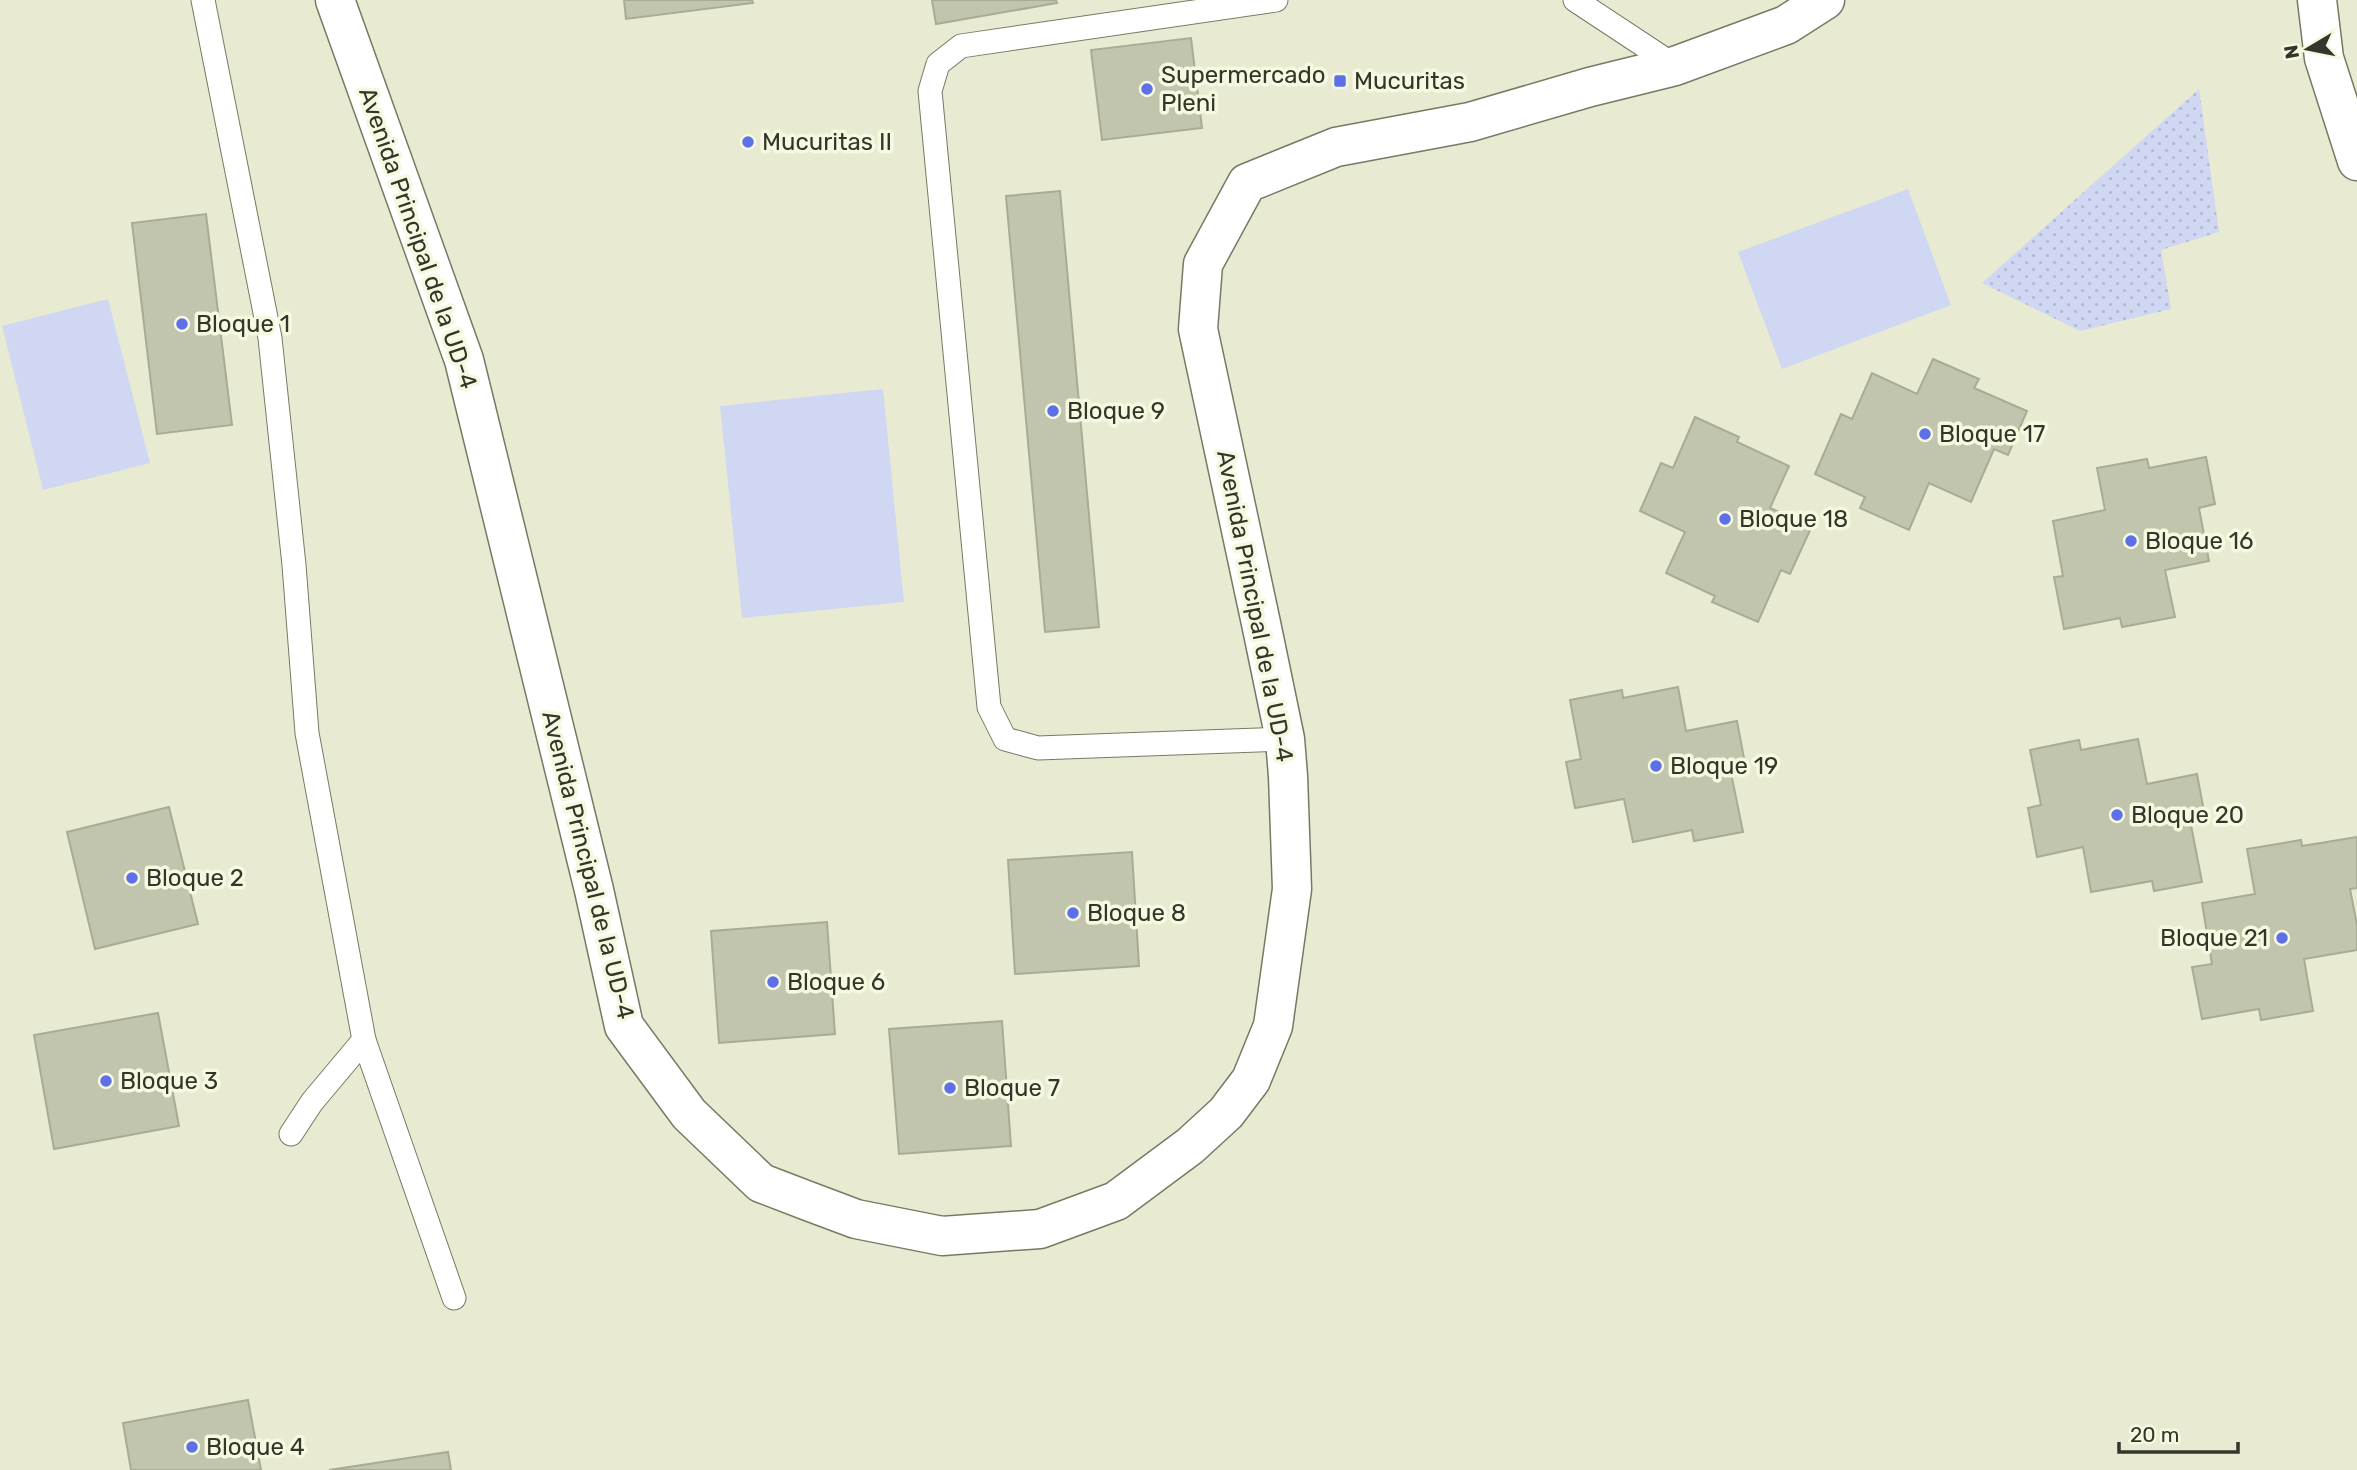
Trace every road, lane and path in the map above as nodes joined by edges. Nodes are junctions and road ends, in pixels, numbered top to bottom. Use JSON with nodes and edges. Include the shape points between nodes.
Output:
{"nodes":[{"id":1,"x":203,"y":0,"type":"edge"},
{"id":2,"x":335,"y":0,"type":"edge"},
{"id":3,"x":1276,"y":0,"type":"edge"},
{"id":4,"x":1575,"y":0,"type":"edge"},
{"id":5,"x":1825,"y":0,"type":"edge"},
{"id":6,"x":2317,"y":0,"type":"edge"},
{"id":7,"x":1164,"y":7,"type":"edge"},
{"id":8,"x":1675,"y":66,"type":"junction"},
{"id":9,"x":2357,"y":161,"type":"edge"},
{"id":10,"x":1285,"y":739,"type":"junction"},
{"id":11,"x":364,"y":1040,"type":"junction"},
{"id":12,"x":291,"y":1134,"type":"dead end"},
{"id":13,"x":454,"y":1297,"type":"dead end"}],
"edges":[{"from":1,"to":11,"type":"lane","via":[[270,338],[295,565],[307,733]]},
{"from":2,"to":10,"type":"street","name":"Avenida Principal de la UD-4","via":[[464,360],[624,1026],[689,1114],[761,1183],[856,1219],[942,1236],[1040,1229],[1116,1201],[1191,1146],[1251,1080],[1273,1026],[1292,888]]},
{"from":3,"to":7,"type":"lane"},
{"from":4,"to":8,"type":"lane"},
{"from":5,"to":8,"type":"street","name":"Avenida Principal de la UD-4","via":[[1786,25]]},
{"from":6,"to":9,"type":"street","via":[[2324,58]]},
{"from":7,"to":10,"type":"lane","via":[[961,46],[938,64],[930,91],[989,707],[1005,739],[1038,748]]},
{"from":8,"to":10,"type":"street","name":"Avenida Principal de la UD-4","via":[[1470,122],[1336,147],[1247,183],[1203,264],[1198,329]]},
{"from":11,"to":12,"type":"lane"},
{"from":11,"to":13,"type":"lane"}]}
